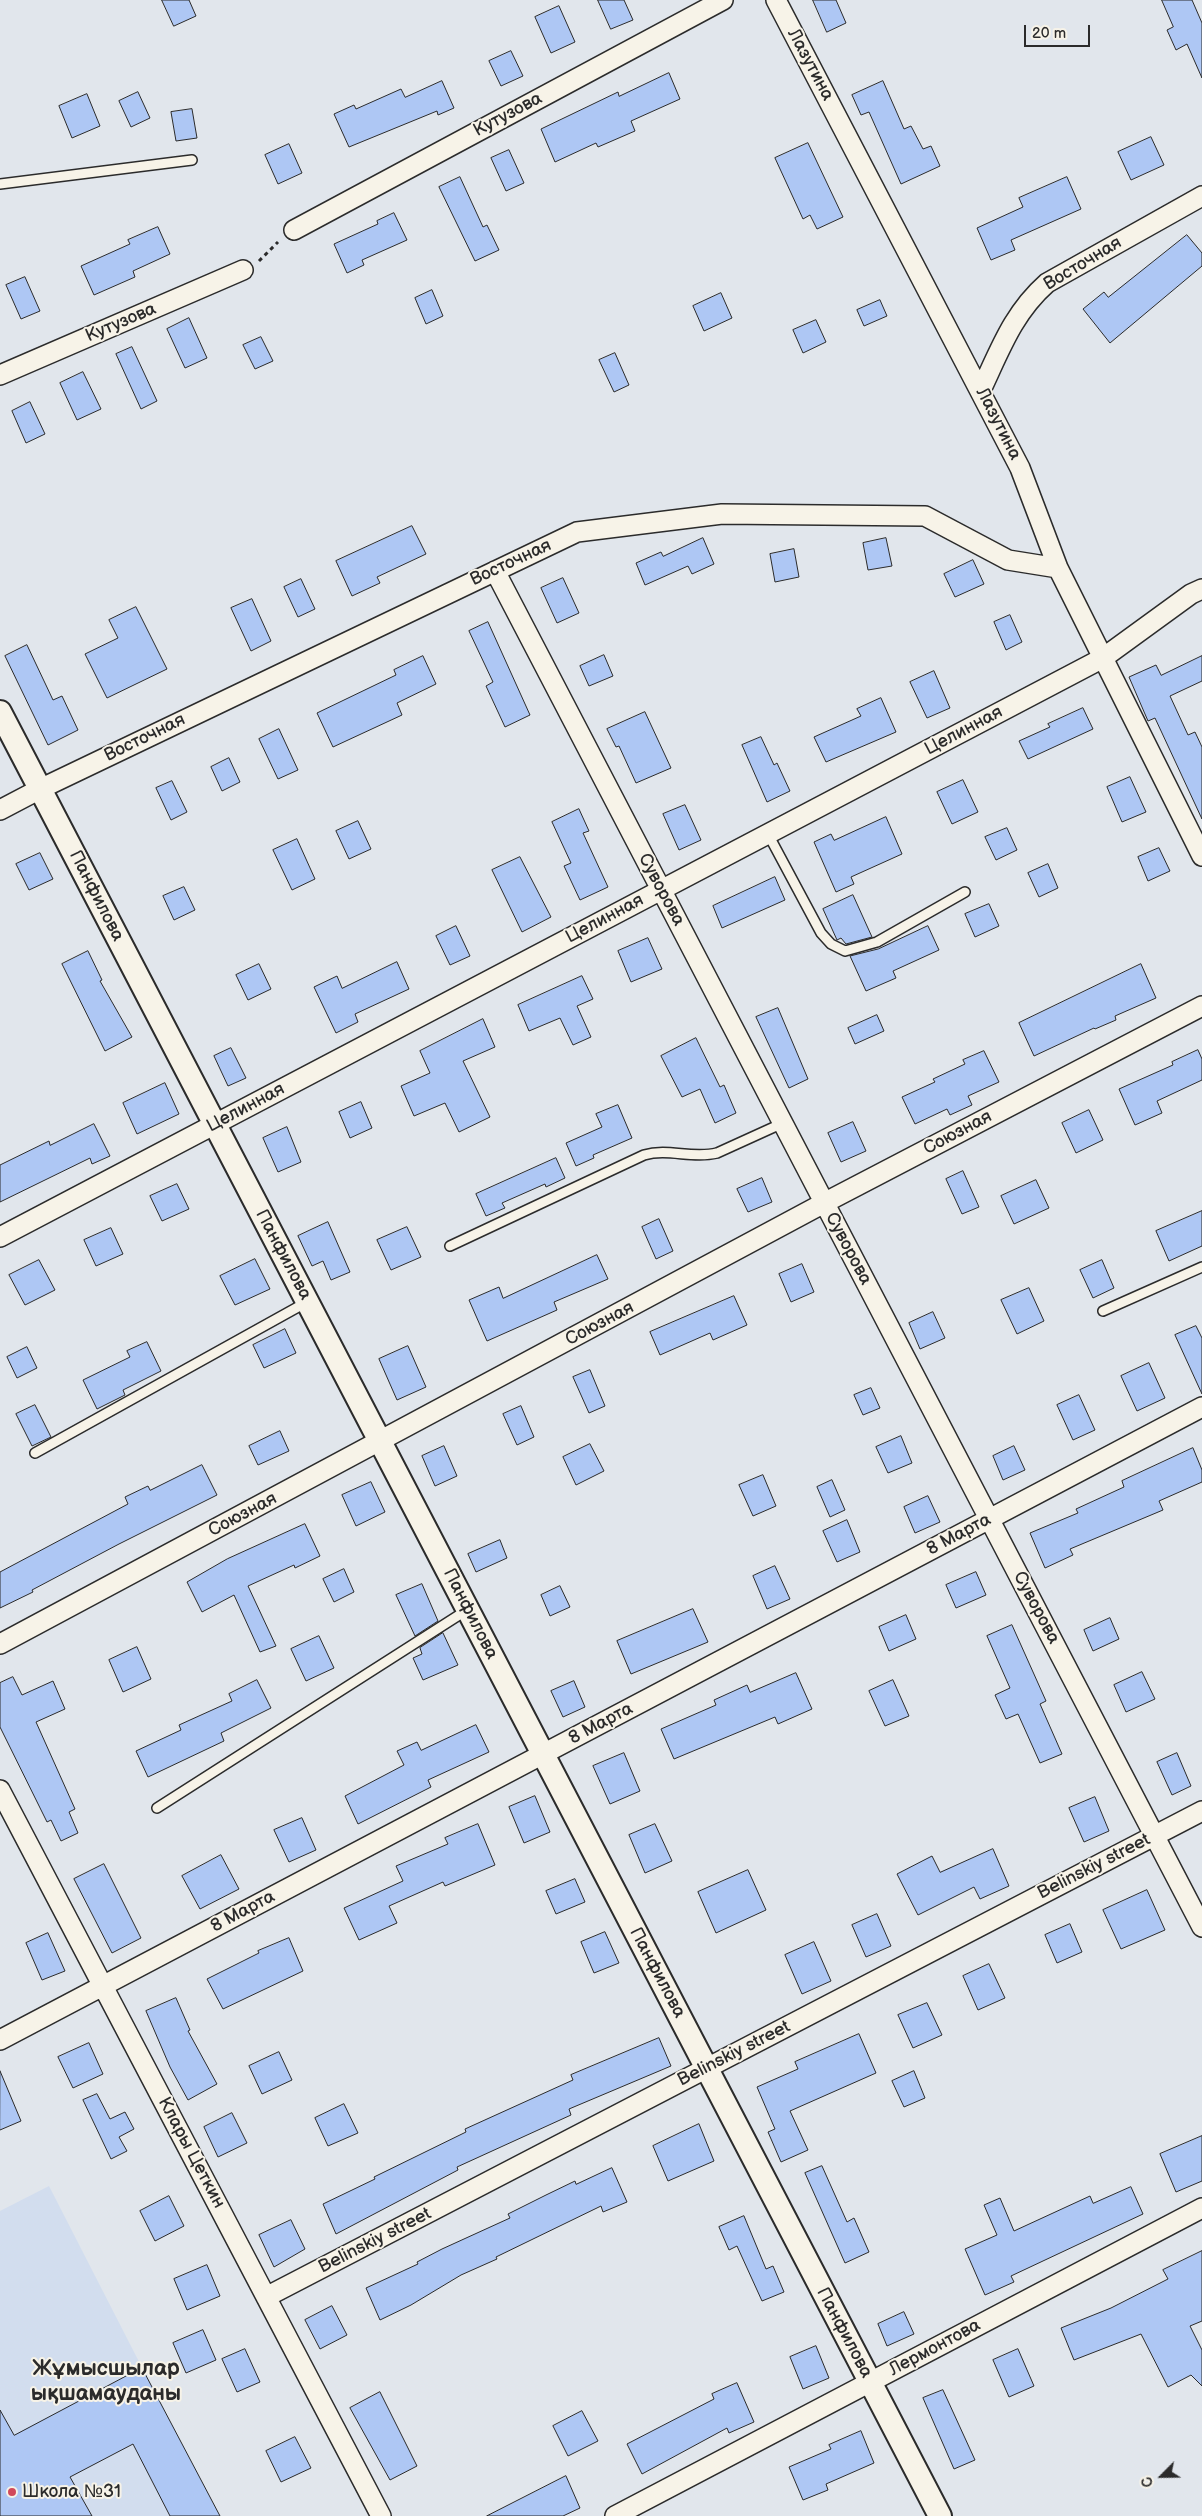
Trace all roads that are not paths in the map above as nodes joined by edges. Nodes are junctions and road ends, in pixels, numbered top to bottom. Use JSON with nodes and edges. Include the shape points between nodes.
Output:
{"nodes":[{"id":1,"x":723,"y":0,"type":"edge"},
{"id":2,"x":776,"y":0,"type":"edge"},
{"id":3,"x":192,"y":160,"type":"dead end"},
{"id":4,"x":0,"y":184,"type":"edge"},
{"id":5,"x":1202,"y":196,"type":"edge"},
{"id":6,"x":294,"y":230,"type":"dead end"},
{"id":7,"x":249,"y":268,"type":"road end"},
{"id":8,"x":0,"y":375,"type":"edge"},
{"id":9,"x":981,"y":390,"type":"junction"},
{"id":10,"x":1058,"y":568,"type":"junction"},
{"id":11,"x":495,"y":570,"type":"junction"},
{"id":12,"x":1202,"y":589,"type":"edge"},
{"id":13,"x":1103,"y":658,"type":"junction"},
{"id":14,"x":0,"y":712,"type":"edge"},
{"id":15,"x":40,"y":789,"type":"junction"},
{"id":16,"x":0,"y":810,"type":"edge"},
{"id":17,"x":768,"y":834,"type":"junction"},
{"id":18,"x":1202,"y":856,"type":"edge"},
{"id":19,"x":661,"y":890,"type":"junction"},
{"id":20,"x":965,"y":892,"type":"dead end"},
{"id":21,"x":1202,"y":1006,"type":"edge"},
{"id":22,"x":783,"y":1123,"type":"junction"},
{"id":23,"x":214,"y":1124,"type":"junction"},
{"id":24,"x":824,"y":1203,"type":"junction"},
{"id":25,"x":0,"y":1237,"type":"edge"},
{"id":26,"x":450,"y":1246,"type":"dead end"},
{"id":27,"x":1202,"y":1267,"type":"edge"},
{"id":28,"x":307,"y":1302,"type":"junction"},
{"id":29,"x":1103,"y":1311,"type":"dead end"},
{"id":30,"x":1202,"y":1408,"type":"edge"},
{"id":31,"x":380,"y":1442,"type":"junction"},
{"id":32,"x":35,"y":1454,"type":"dead end"},
{"id":33,"x":989,"y":1519,"type":"junction"},
{"id":34,"x":468,"y":1610,"type":"junction"},
{"id":35,"x":0,"y":1644,"type":"edge"},
{"id":36,"x":543,"y":1754,"type":"junction"},
{"id":37,"x":0,"y":1790,"type":"edge"},
{"id":38,"x":157,"y":1808,"type":"dead end"},
{"id":39,"x":1202,"y":1811,"type":"edge"},
{"id":40,"x":1154,"y":1836,"type":"junction"},
{"id":41,"x":1202,"y":1927,"type":"edge"},
{"id":42,"x":103,"y":1986,"type":"junction"},
{"id":43,"x":0,"y":2040,"type":"edge"},
{"id":44,"x":706,"y":2068,"type":"junction"},
{"id":45,"x":1202,"y":2208,"type":"edge"},
{"id":46,"x":266,"y":2297,"type":"junction"},
{"id":47,"x":870,"y":2382,"type":"junction"},
{"id":48,"x":381,"y":2516,"type":"edge"},
{"id":49,"x":615,"y":2516,"type":"edge"},
{"id":50,"x":940,"y":2516,"type":"edge"}],
"edges":[{"from":1,"to":6,"type":"street","name":"Кутузова"},
{"from":2,"to":9,"type":"street","name":"Лазутина"},
{"from":3,"to":4,"type":"lane"},
{"from":5,"to":9,"type":"street","name":"Восточная","via":[[1047,283],[1015,318]]},
{"from":7,"to":8,"type":"street","name":"Кутузова"},
{"from":9,"to":10,"type":"street","name":"Лазутина","via":[[1020,468]]},
{"from":10,"to":11,"type":"street","name":"Восточная","via":[[1008,560],[925,516],[722,514],[577,532]]},
{"from":10,"to":13,"type":"street","name":"Лазутина"},
{"from":11,"to":15,"type":"street","name":"Восточная"},
{"from":11,"to":19,"type":"street","name":"Суворова"},
{"from":12,"to":13,"type":"street","name":"Целинная"},
{"from":13,"to":17,"type":"street","name":"Целинная"},
{"from":13,"to":18,"type":"street","name":"Лазутина"},
{"from":14,"to":15,"type":"street","name":"Панфилова"},
{"from":15,"to":16,"type":"street","name":"Восточная"},
{"from":15,"to":23,"type":"street","name":"Панфилова"},
{"from":17,"to":19,"type":"street","name":"Целинная"},
{"from":17,"to":20,"type":"lane","via":[[821,933],[831,944],[845,951],[877,942]]},
{"from":19,"to":22,"type":"street","name":"Суворова"},
{"from":19,"to":23,"type":"street","name":"Целинная"},
{"from":21,"to":24,"type":"street","name":"Союзная"},
{"from":22,"to":24,"type":"street","name":"Суворова"},
{"from":22,"to":26,"type":"lane","via":[[707,1156],[656,1152],[644,1155]]},
{"from":23,"to":25,"type":"street","name":"Целинная"},
{"from":23,"to":28,"type":"street","name":"Панфилова"},
{"from":24,"to":31,"type":"street","name":"Союзная"},
{"from":24,"to":33,"type":"street","name":"Суворова"},
{"from":27,"to":29,"type":"lane"},
{"from":28,"to":31,"type":"street","name":"Панфилова"},
{"from":28,"to":32,"type":"lane"},
{"from":30,"to":33,"type":"street","name":"8 Марта"},
{"from":31,"to":34,"type":"street","name":"Панфилова"},
{"from":31,"to":35,"type":"street","name":"Союзная"},
{"from":33,"to":36,"type":"street","name":"8 Марта"},
{"from":33,"to":40,"type":"street","name":"Суворова"},
{"from":34,"to":36,"type":"street","name":"Панфилова"},
{"from":34,"to":38,"type":"lane"},
{"from":36,"to":42,"type":"street","name":"8 Марта"},
{"from":36,"to":44,"type":"street","name":"Панфилова"},
{"from":37,"to":42,"type":"street","name":"Клары Цеткин"},
{"from":39,"to":40,"type":"street","name":"Belinskiy street"},
{"from":40,"to":41,"type":"street","name":"Суворова"},
{"from":40,"to":44,"type":"street","name":"Belinskiy street"},
{"from":42,"to":43,"type":"street","name":"8 Марта"},
{"from":42,"to":46,"type":"street","name":"Клары Цеткин"},
{"from":44,"to":46,"type":"street","name":"Belinskiy street"},
{"from":44,"to":47,"type":"street","name":"Панфилова"},
{"from":45,"to":47,"type":"street","name":"Лермонтова"},
{"from":46,"to":48,"type":"street","name":"Клары Цеткин"},
{"from":47,"to":49,"type":"street","name":"Лермонтова"},
{"from":47,"to":50,"type":"street","name":"Панфилова"}]}
